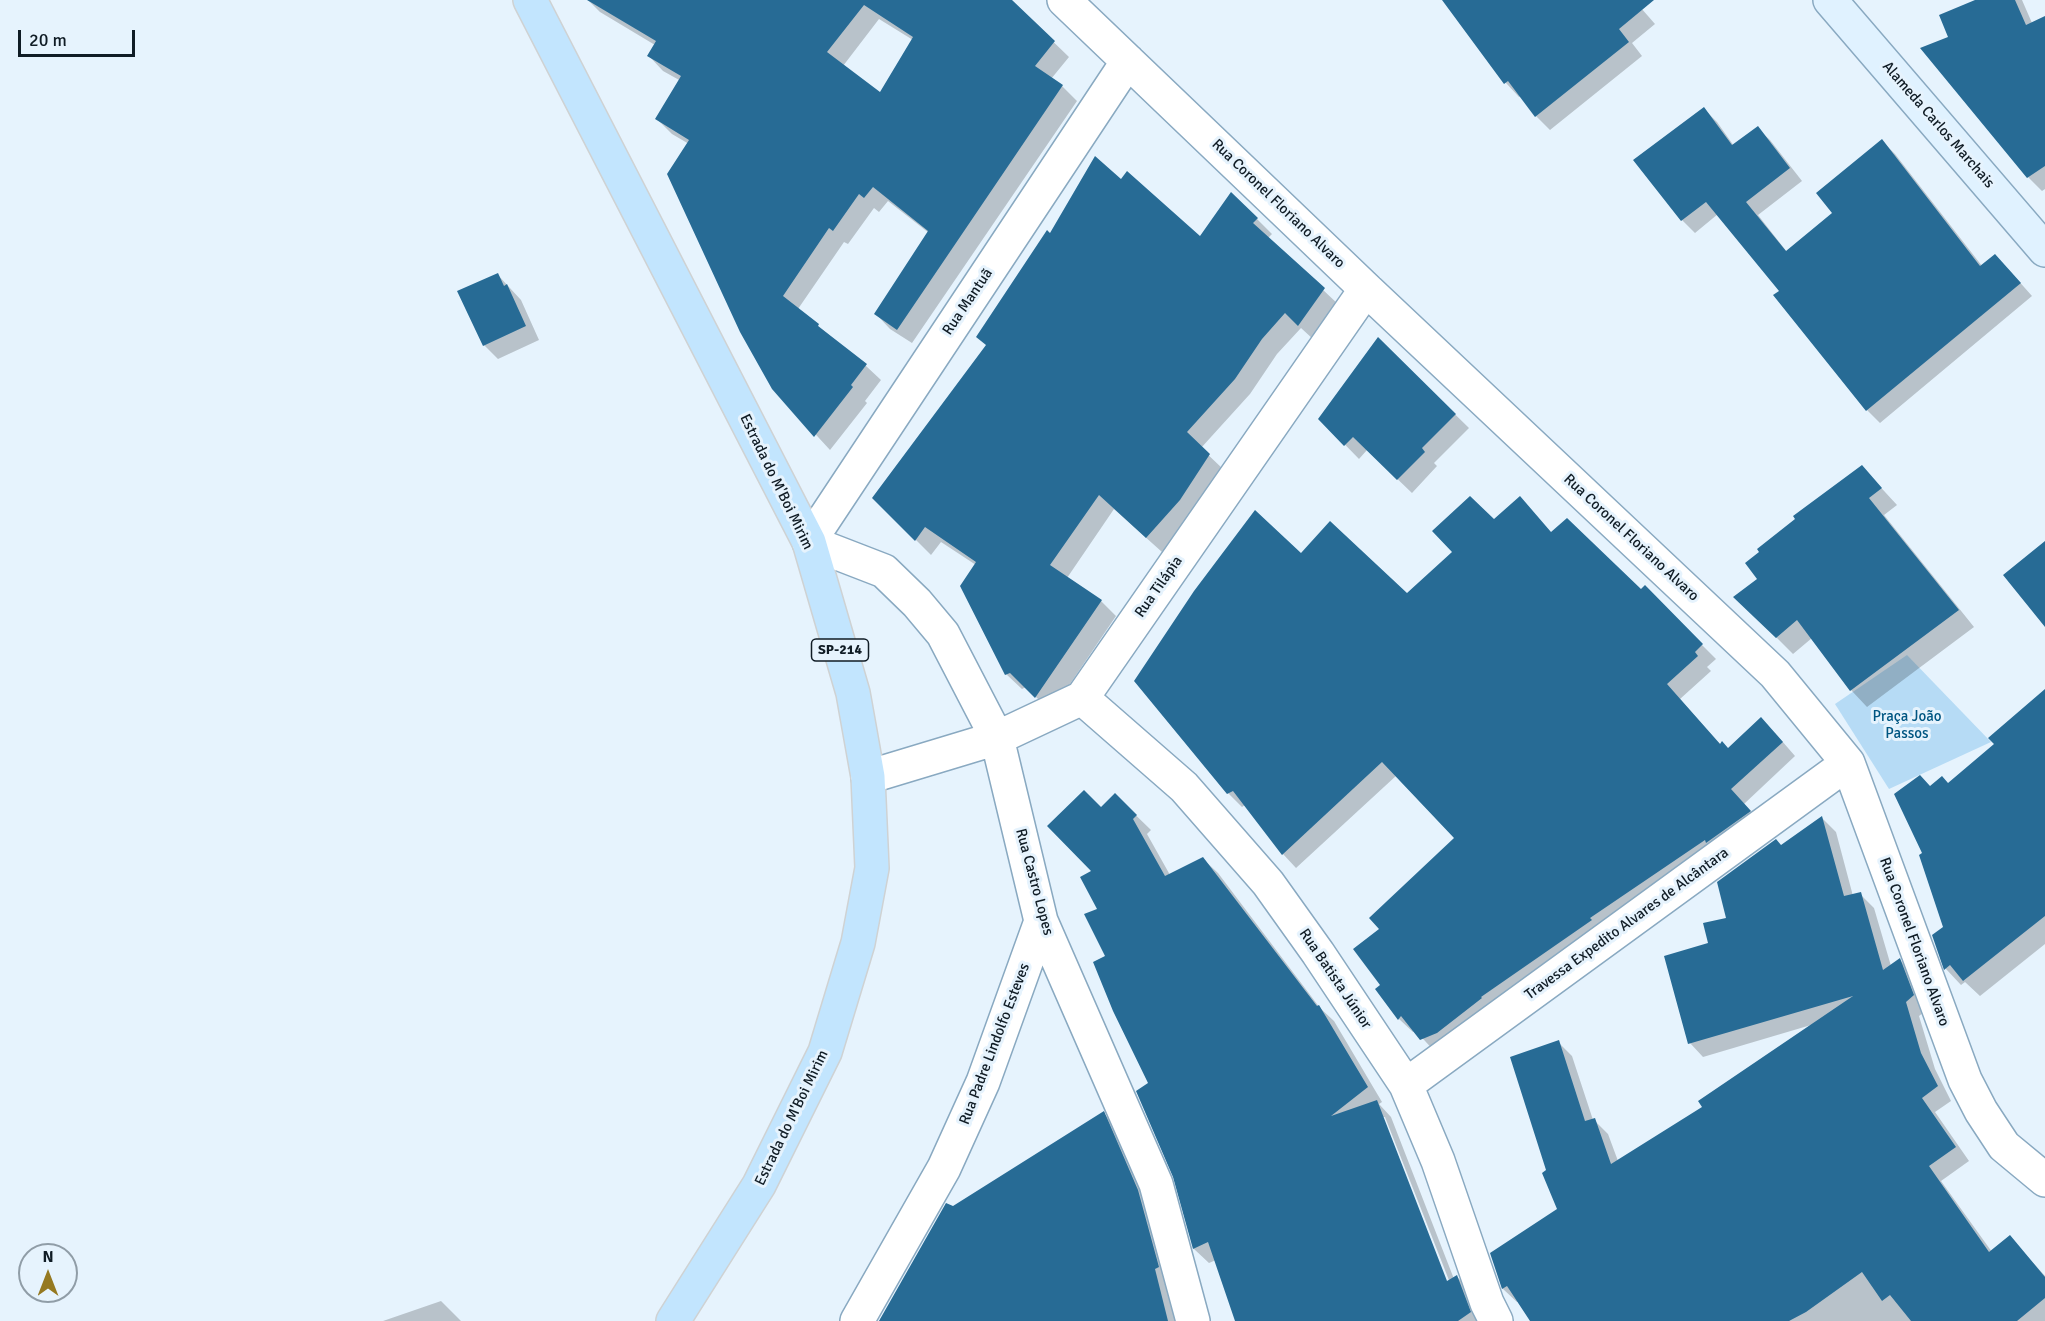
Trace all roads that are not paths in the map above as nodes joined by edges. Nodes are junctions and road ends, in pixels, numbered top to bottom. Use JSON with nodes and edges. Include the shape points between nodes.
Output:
{"nodes":[{"id":1,"x":530,"y":0,"type":"edge"},
{"id":2,"x":1064,"y":0,"type":"edge"},
{"id":3,"x":1830,"y":0,"type":"edge"},
{"id":4,"x":1128,"y":61,"type":"junction"},
{"id":5,"x":2045,"y":250,"type":"edge"},
{"id":6,"x":1366,"y":289,"type":"junction"},
{"id":7,"x":809,"y":542,"type":"junction"},
{"id":8,"x":1082,"y":698,"type":"junction"},
{"id":9,"x":997,"y":738,"type":"junction"},
{"id":10,"x":1848,"y":762,"type":"junction"},
{"id":11,"x":868,"y":777,"type":"junction"},
{"id":12,"x":1041,"y":921,"type":"junction"},
{"id":13,"x":1406,"y":1085,"type":"junction"},
{"id":14,"x":2045,"y":1180,"type":"edge"},
{"id":15,"x":673,"y":1321,"type":"edge"},
{"id":16,"x":857,"y":1321,"type":"edge"},
{"id":17,"x":1193,"y":1321,"type":"edge"},
{"id":18,"x":1496,"y":1321,"type":"edge"}],
"edges":[{"from":1,"to":7,"type":"main road","name":"Estrada do M'Boi Mirim","number":"SP-214"},
{"from":2,"to":4,"type":"street","name":"Rua Coronel Floriano Alvaro"},
{"from":3,"to":5,"type":"street","name":"Alameda Carlos Marchais"},
{"from":4,"to":6,"type":"street","name":"Rua Coronel Floriano Alvaro"},
{"from":4,"to":7,"type":"street","name":"Rua Mantuã"},
{"from":6,"to":8,"type":"street","name":"Rua Tilápia"},
{"from":6,"to":10,"type":"street","name":"Rua Coronel Floriano Alvaro","via":[[1774,674]]},
{"from":7,"to":9,"type":"street","name":"Rua Castro Lopes","via":[[884,571],[917,603],[943,634]]},
{"from":7,"to":11,"type":"main road","name":"Estrada do M'Boi Mirim","number":"SP-214","via":[[853,693]]},
{"from":8,"to":9,"type":"street"},
{"from":8,"to":13,"type":"street","name":"Rua Batista Júnior","via":[[1184,787],[1268,883]]},
{"from":9,"to":11,"type":"street"},
{"from":9,"to":12,"type":"street","name":"Rua Castro Lopes"},
{"from":10,"to":13,"type":"street","name":"Travessa Expedito Alvares de Alcântara"},
{"from":10,"to":14,"type":"street","name":"Rua Coronel Floriano Alvaro","via":[[1965,1080],[2004,1146]]},
{"from":11,"to":15,"type":"main road","name":"Estrada do M'Boi Mirim","number":"SP-214","via":[[872,868],[858,944],[825,1052],[759,1185]]},
{"from":12,"to":16,"type":"street","name":"Rua Padre Lindolfo Esteves","via":[[983,1082],[944,1168]]},
{"from":12,"to":17,"type":"street","name":"Rua Castro Lopes","via":[[1156,1184]]},
{"from":13,"to":18,"type":"street","name":"Rua Batista Júnior"}]}
